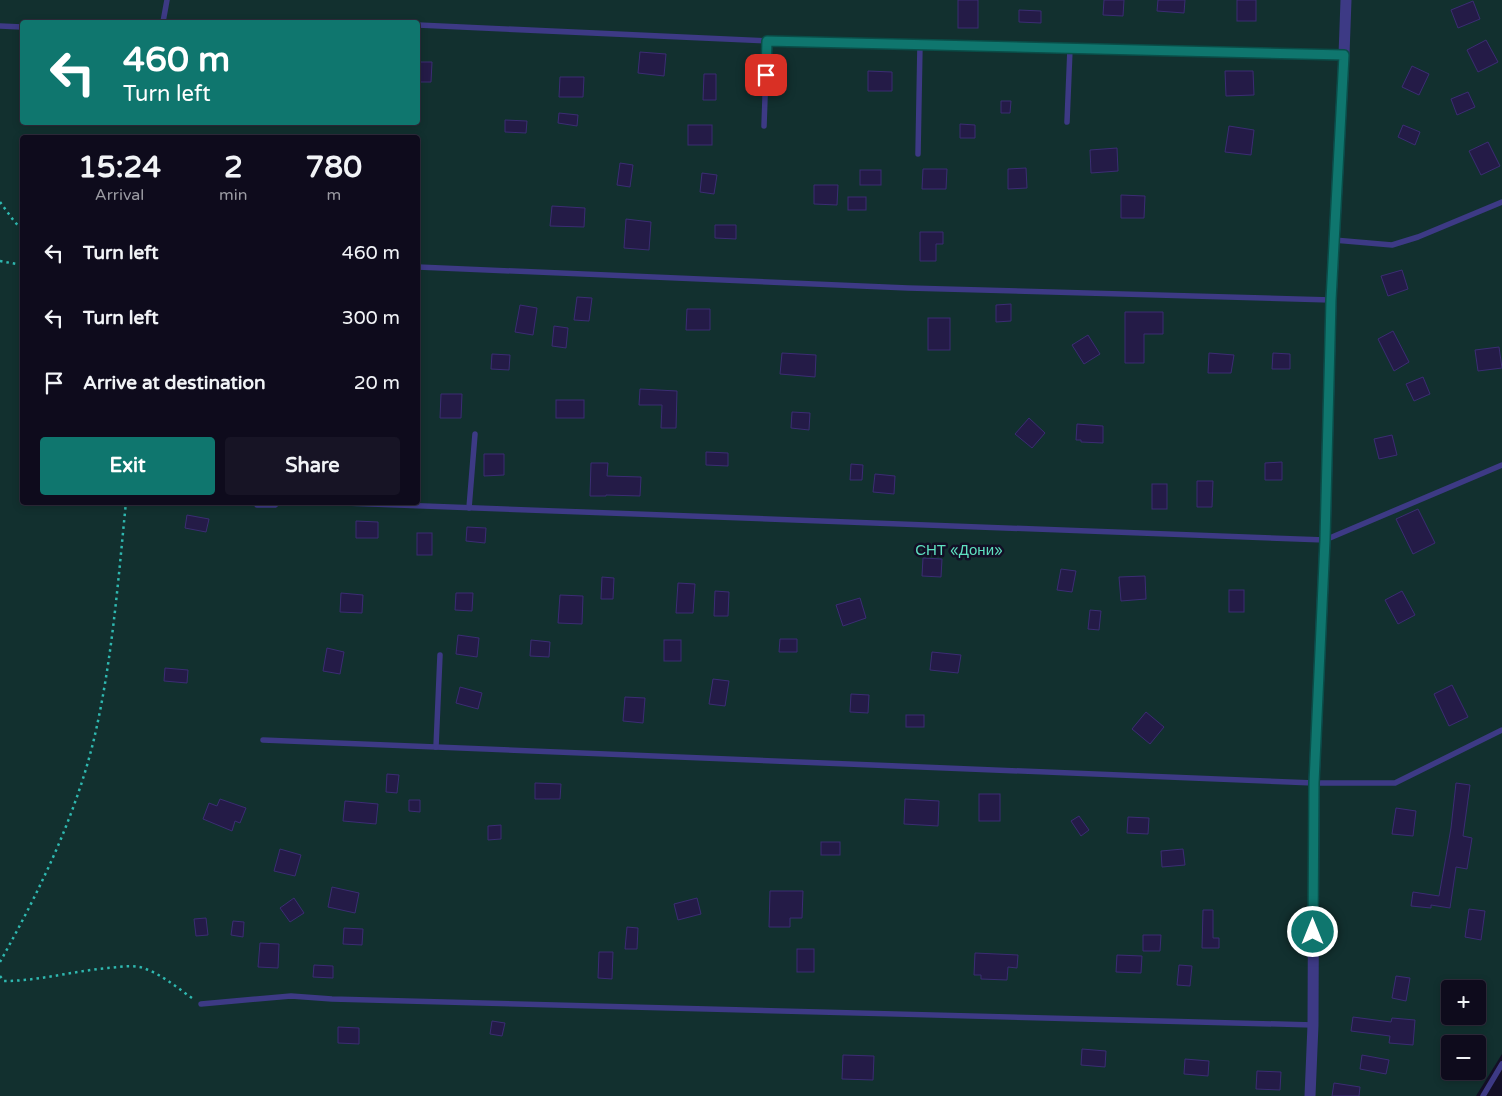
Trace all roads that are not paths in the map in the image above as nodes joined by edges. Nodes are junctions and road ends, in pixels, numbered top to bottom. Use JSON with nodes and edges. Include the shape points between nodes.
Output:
{"nodes":[{"id":1,"x":168,"y":0,"type":"edge"},
{"id":2,"x":1346,"y":0,"type":"edge"},
{"id":3,"x":164,"y":20,"type":"edge"},
{"id":4,"x":420,"y":25,"type":"edge"},
{"id":5,"x":0,"y":26,"type":"edge"},
{"id":6,"x":20,"y":27,"type":"edge"},
{"id":7,"x":767,"y":41,"type":"junction"},
{"id":8,"x":920,"y":46,"type":"junction"},
{"id":9,"x":1070,"y":49,"type":"junction"},
{"id":10,"x":1344,"y":55,"type":"junction"},
{"id":11,"x":1067,"y":122,"type":"dead end"},
{"id":12,"x":764,"y":126,"type":"dead end"},
{"id":13,"x":918,"y":154,"type":"dead end"},
{"id":14,"x":1502,"y":202,"type":"edge"},
{"id":15,"x":1334,"y":240,"type":"junction"},
{"id":16,"x":420,"y":266,"type":"edge"},
{"id":17,"x":1331,"y":300,"type":"junction"},
{"id":18,"x":475,"y":434,"type":"dead end"},
{"id":19,"x":1502,"y":465,"type":"edge"},
{"id":20,"x":257,"y":505,"type":"dead end"},
{"id":21,"x":275,"y":505,"type":"edge"},
{"id":22,"x":394,"y":505,"type":"edge"},
{"id":23,"x":469,"y":508,"type":"junction"},
{"id":24,"x":1325,"y":540,"type":"junction"},
{"id":25,"x":440,"y":655,"type":"dead end"},
{"id":26,"x":1502,"y":730,"type":"edge"},
{"id":27,"x":263,"y":740,"type":"dead end"},
{"id":28,"x":436,"y":747,"type":"junction"},
{"id":29,"x":1314,"y":783,"type":"junction"},
{"id":30,"x":201,"y":1004,"type":"road end"},
{"id":31,"x":1312,"y":1026,"type":"junction"},
{"id":32,"x":1502,"y":1064,"type":"edge"},
{"id":33,"x":1310,"y":1096,"type":"edge"},
{"id":34,"x":1482,"y":1096,"type":"edge"}],
"edges":[{"from":1,"to":3,"type":"lane"},
{"from":2,"to":10,"type":"street"},
{"from":4,"to":7,"type":"lane"},
{"from":5,"to":6,"type":"lane"},
{"from":7,"to":8,"type":"lane"},
{"from":7,"to":12,"type":"lane"},
{"from":8,"to":9,"type":"lane"},
{"from":8,"to":13,"type":"lane"},
{"from":9,"to":10,"type":"lane"},
{"from":9,"to":11,"type":"lane"},
{"from":10,"to":15,"type":"street"},
{"from":14,"to":15,"type":"lane","via":[[1392,246]]},
{"from":15,"to":17,"type":"street"},
{"from":16,"to":17,"type":"lane","via":[[908,288]]},
{"from":17,"to":24,"type":"street"},
{"from":18,"to":23,"type":"lane"},
{"from":19,"to":24,"type":"lane"},
{"from":20,"to":21,"type":"lane"},
{"from":22,"to":23,"type":"lane"},
{"from":23,"to":24,"type":"lane"},
{"from":24,"to":29,"type":"street"},
{"from":25,"to":28,"type":"lane"},
{"from":26,"to":29,"type":"lane","via":[[1395,784]]},
{"from":27,"to":28,"type":"lane"},
{"from":28,"to":29,"type":"lane"},
{"from":29,"to":31,"type":"street"},
{"from":30,"to":31,"type":"lane","via":[[291,996]]},
{"from":31,"to":33,"type":"street"},
{"from":32,"to":34,"type":"lane"}]}
